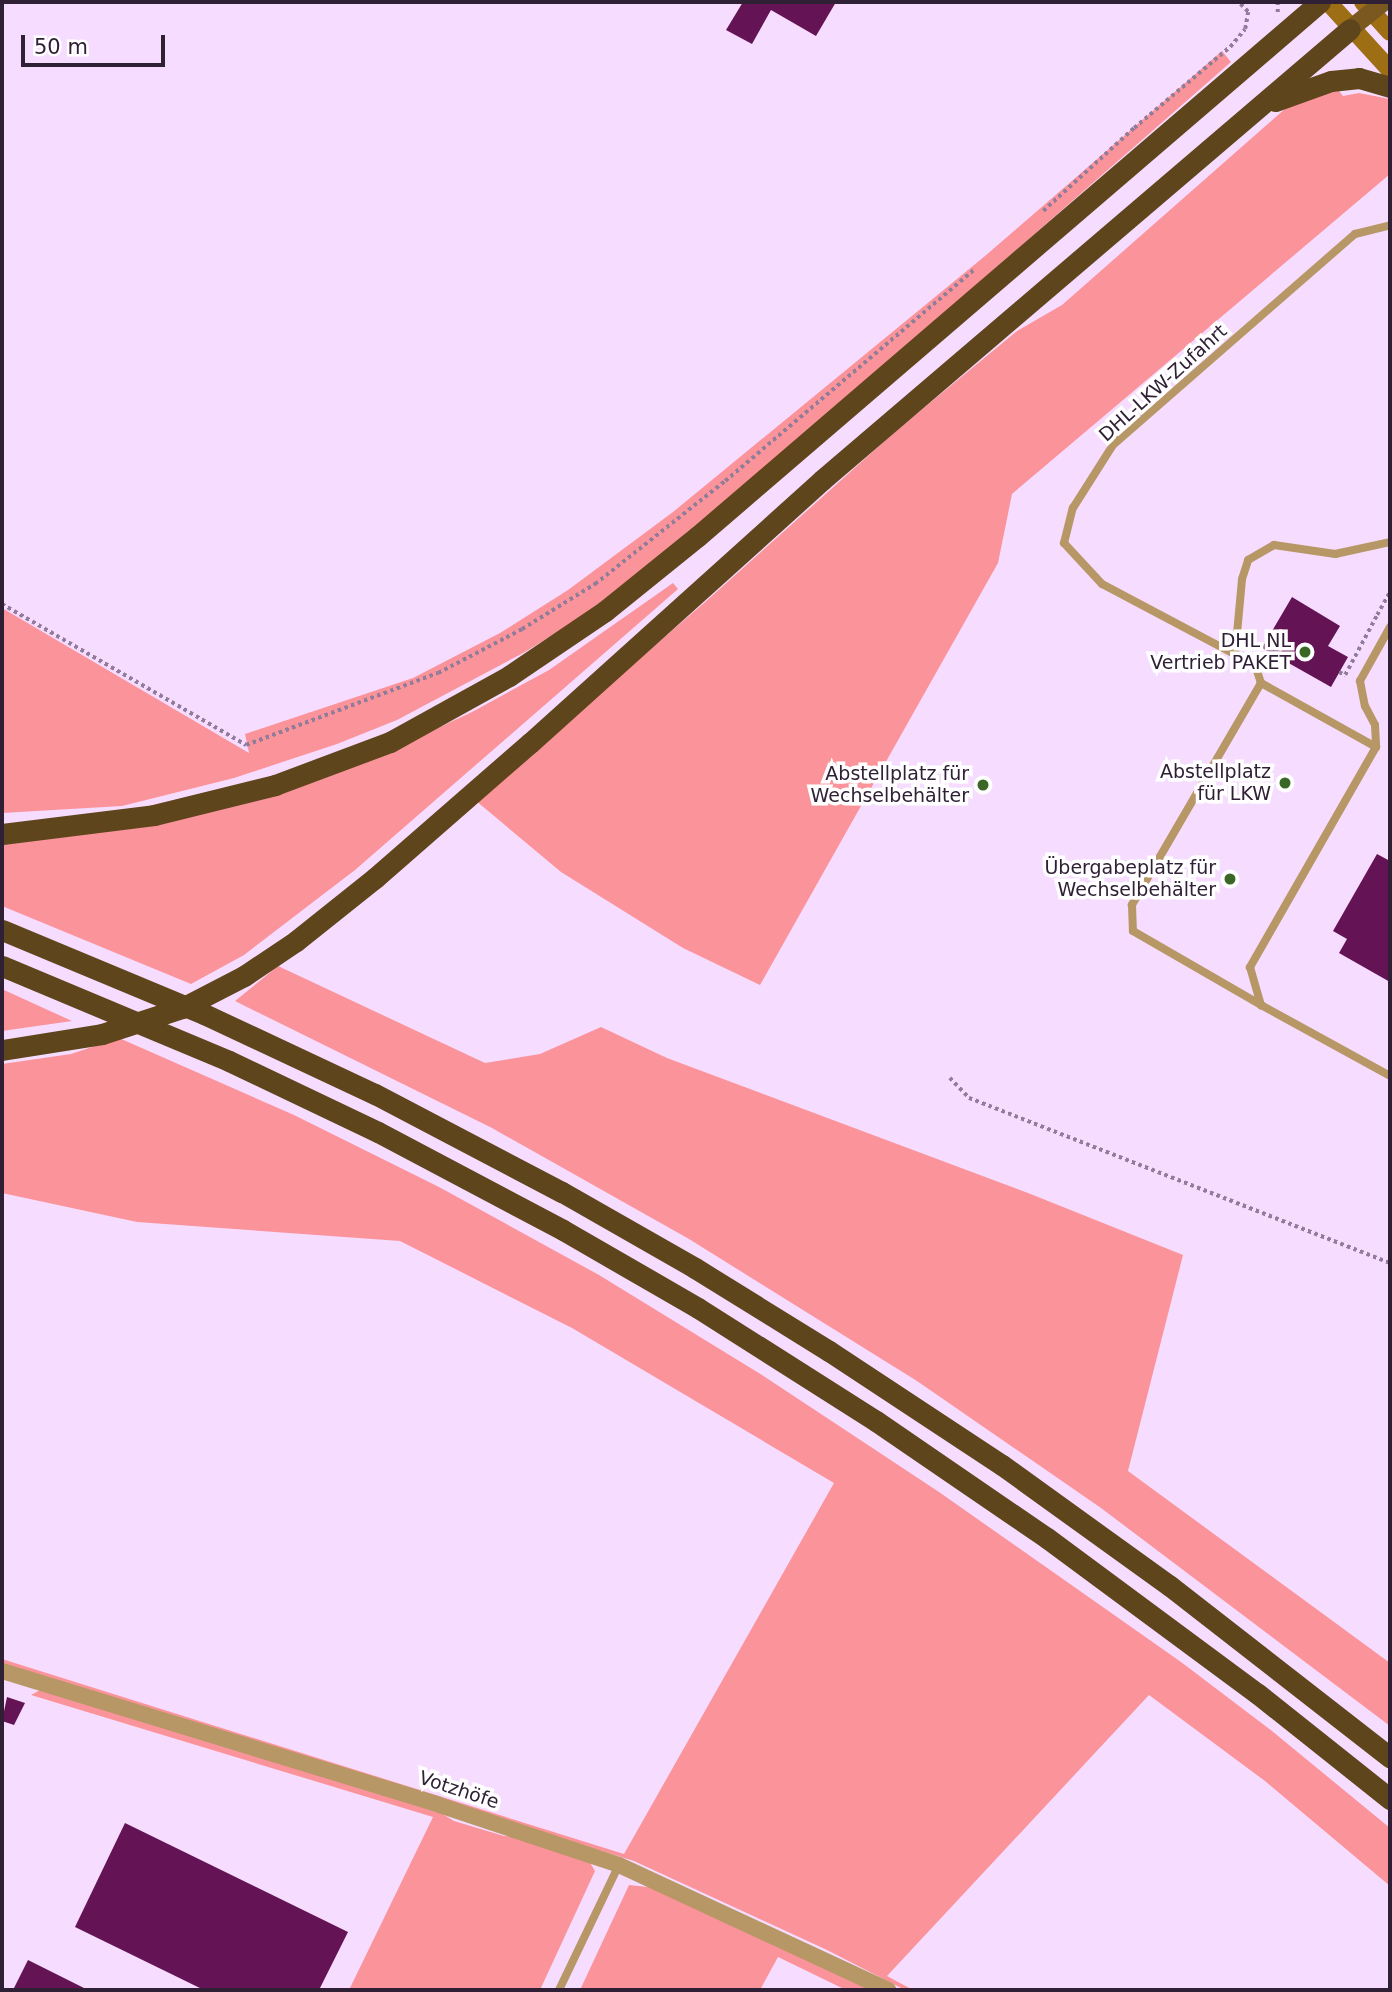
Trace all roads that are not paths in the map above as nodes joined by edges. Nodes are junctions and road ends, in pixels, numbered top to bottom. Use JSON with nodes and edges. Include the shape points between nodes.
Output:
{"nodes":[{"id":1,"x":1320,"y":2,"type":"edge"},
{"id":2,"x":1328,"y":2,"type":"edge"},
{"id":3,"x":1373,"y":5,"type":"edge"},
{"id":4,"x":1350,"y":29,"type":"junction"},
{"id":5,"x":1390,"y":32,"type":"edge"},
{"id":6,"x":1390,"y":70,"type":"edge"},
{"id":7,"x":1390,"y":87,"type":"edge"},
{"id":8,"x":1254,"y":110,"type":"junction"},
{"id":9,"x":1390,"y":225,"type":"edge"},
{"id":10,"x":1390,"y":542,"type":"edge"},
{"id":11,"x":1390,"y":627,"type":"edge"},
{"id":12,"x":1235,"y":655,"type":"junction"},
{"id":13,"x":1261,"y":683,"type":"junction"},
{"id":14,"x":1376,"y":747,"type":"junction"},
{"id":15,"x":2,"y":834,"type":"edge"},
{"id":16,"x":2,"y":930,"type":"edge"},
{"id":17,"x":2,"y":966,"type":"edge"},
{"id":18,"x":1261,"y":1004,"type":"junction"},
{"id":19,"x":2,"y":1050,"type":"edge"},
{"id":20,"x":1390,"y":1076,"type":"edge"},
{"id":21,"x":2,"y":1671,"type":"edge"},
{"id":22,"x":1390,"y":1756,"type":"edge"},
{"id":23,"x":1390,"y":1799,"type":"edge"},
{"id":24,"x":619,"y":1865,"type":"junction"},
{"id":25,"x":559,"y":1990,"type":"edge"},
{"id":26,"x":888,"y":1990,"type":"edge"}],
"edges":[{"from":1,"to":15,"type":"highway","via":[[698,537],[605,611],[509,676],[378,747],[275,785],[154,815]]},
{"from":2,"to":4,"type":"main road"},
{"from":3,"to":4,"type":"main road"},
{"from":3,"to":5,"type":"main road"},
{"from":4,"to":6,"type":"main road"},
{"from":4,"to":8,"type":"highway"},
{"from":7,"to":8,"type":"highway","via":[[1359,78],[1331,80]]},
{"from":8,"to":19,"type":"highway","via":[[822,480],[375,878],[296,941],[244,976],[182,1008],[102,1034]]},
{"from":9,"to":12,"type":"lane","name":"DHL-LKW-Zufahrt","via":[[1355,234],[1113,445],[1073,508],[1064,543],[1102,584]]},
{"from":10,"to":12,"type":"lane","via":[[1335,554],[1274,545],[1248,560]]},
{"from":11,"to":14,"type":"lane","via":[[1360,681],[1364,706],[1375,725]]},
{"from":12,"to":13,"type":"lane","via":[[1255,665]]},
{"from":13,"to":14,"type":"lane"},
{"from":13,"to":18,"type":"lane","via":[[1132,905],[1133,931]]},
{"from":14,"to":18,"type":"lane","via":[[1250,967]]},
{"from":16,"to":22,"type":"highway","via":[[317,1066],[572,1198],[705,1274],[1002,1465],[1159,1578]]},
{"from":17,"to":23,"type":"highway","via":[[285,1087],[425,1156],[563,1230],[810,1377],[1090,1569]]},
{"from":18,"to":20,"type":"lane"},
{"from":21,"to":24,"type":"street","name":"Votzhöfe"},
{"from":24,"to":25,"type":"lane"},
{"from":24,"to":26,"type":"street","name":"Votzhöfe"}]}
